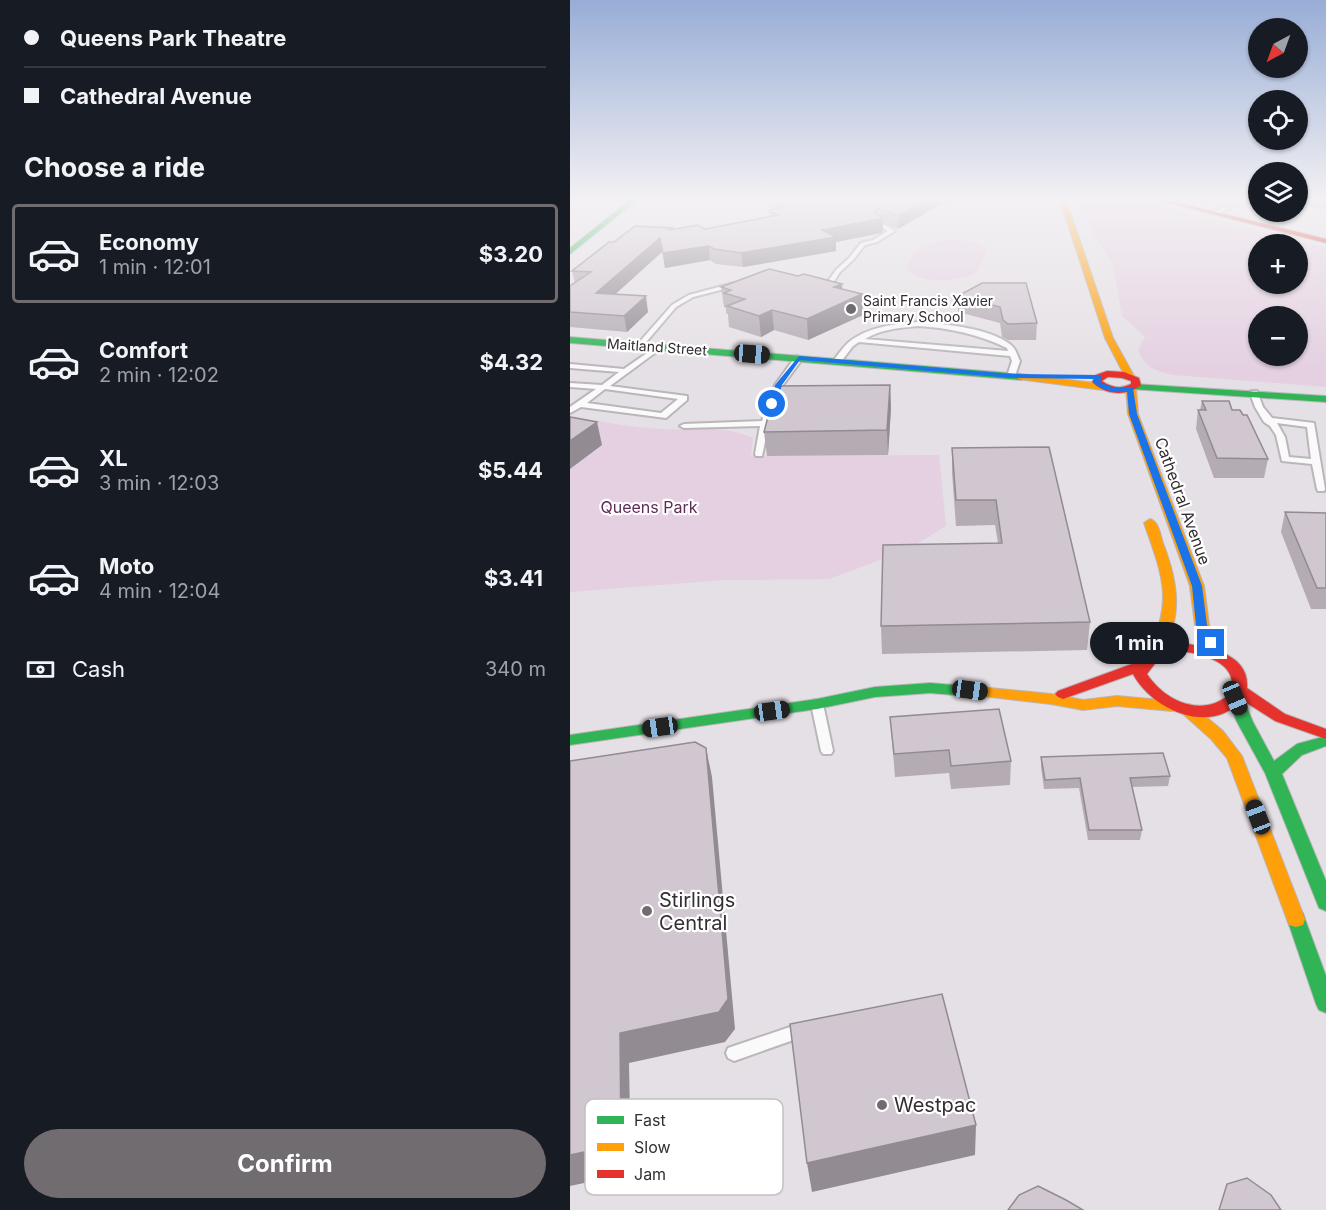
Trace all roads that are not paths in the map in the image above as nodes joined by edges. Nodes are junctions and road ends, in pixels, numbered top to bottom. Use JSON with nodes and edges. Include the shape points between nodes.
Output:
{"nodes":[{"id":1,"x":853,"y":256,"type":"edge"},
{"id":2,"x":1082,"y":256,"type":"edge"},
{"id":3,"x":738,"y":284,"type":"edge"},
{"id":4,"x":818,"y":285,"type":"edge"},
{"id":5,"x":854,"y":340,"type":"junction"},
{"id":6,"x":570,"y":342,"type":"edge"},
{"id":7,"x":640,"y":346,"type":"junction"},
{"id":8,"x":659,"y":347,"type":"junction"},
{"id":9,"x":1014,"y":354,"type":"junction"},
{"id":10,"x":799,"y":358,"type":"junction"},
{"id":11,"x":837,"y":361,"type":"junction"},
{"id":12,"x":570,"y":366,"type":"edge"},
{"id":13,"x":627,"y":371,"type":"junction"},
{"id":14,"x":1011,"y":376,"type":"junction"},
{"id":15,"x":1132,"y":383,"type":"junction"},
{"id":16,"x":570,"y":385,"type":"edge"},
{"id":17,"x":604,"y":387,"type":"junction"},
{"id":18,"x":1254,"y":393,"type":"junction"},
{"id":19,"x":1326,"y":399,"type":"edge"},
{"id":20,"x":580,"y":404,"type":"junction"},
{"id":21,"x":571,"y":410,"type":"edge"},
{"id":22,"x":1267,"y":420,"type":"junction"},
{"id":23,"x":765,"y":423,"type":"junction"},
{"id":24,"x":684,"y":426,"type":"dead end"},
{"id":25,"x":759,"y":454,"type":"dead end"},
{"id":26,"x":1316,"y":462,"type":"junction"},
{"id":27,"x":1321,"y":489,"type":"dead end"},
{"id":28,"x":1143,"y":504,"type":"dead end"},
{"id":29,"x":1155,"y":652,"type":"junction"},
{"id":30,"x":1219,"y":657,"type":"junction"},
{"id":31,"x":1142,"y":665,"type":"junction"},
{"id":32,"x":1238,"y":694,"type":"junction"},
{"id":33,"x":1051,"y":699,"type":"junction"},
{"id":34,"x":817,"y":704,"type":"junction"},
{"id":35,"x":1172,"y":706,"type":"junction"},
{"id":36,"x":1187,"y":709,"type":"junction"},
{"id":37,"x":1326,"y":734,"type":"edge"},
{"id":38,"x":570,"y":740,"type":"edge"},
{"id":39,"x":1326,"y":741,"type":"edge"},
{"id":40,"x":827,"y":751,"type":"dead end"},
{"id":41,"x":1273,"y":773,"type":"junction"},
{"id":42,"x":1326,"y":903,"type":"edge"},
{"id":43,"x":1326,"y":1004,"type":"edge"},
{"id":44,"x":796,"y":1032,"type":"edge"},
{"id":45,"x":734,"y":1053,"type":"dead end"}],
"edges":[{"from":1,"to":4,"type":"lane","via":[[830,285]]},
{"from":2,"to":15,"type":"main road","name":"Cathedral Avenue","via":[[1109,338]]},
{"from":3,"to":7,"type":"lane","via":[[713,289],[674,306]]},
{"from":5,"to":9,"type":"lane"},
{"from":5,"to":9,"type":"lane","via":[[875,331],[905,326],[957,327],[998,339]]},
{"from":5,"to":11,"type":"lane"},
{"from":6,"to":7,"type":"main road","name":"Maitland Street"},
{"from":7,"to":8,"type":"main road","name":"Maitland Street"},
{"from":8,"to":10,"type":"main road","name":"Maitland Street"},
{"from":8,"to":13,"type":"lane"},
{"from":9,"to":14,"type":"lane","via":[[1016,366]]},
{"from":10,"to":11,"type":"main road","name":"Maitland Street"},
{"from":10,"to":23,"type":"lane","via":[[779,385]]},
{"from":11,"to":14,"type":"main road","name":"Maitland Street"},
{"from":12,"to":13,"type":"lane"},
{"from":13,"to":17,"type":"lane"},
{"from":14,"to":15,"type":"main road","name":"Maitland Street"},
{"from":15,"to":18,"type":"main road"},
{"from":15,"to":30,"type":"main road","name":"Cathedral Avenue","via":[[1133,414],[1197,586],[1202,625]]},
{"from":16,"to":17,"type":"lane"},
{"from":17,"to":20,"type":"lane"},
{"from":17,"to":20,"type":"lane","via":[[684,398],[663,416]]},
{"from":18,"to":19,"type":"main road"},
{"from":18,"to":22,"type":"lane"},
{"from":20,"to":21,"type":"lane"},
{"from":22,"to":26,"type":"lane","via":[[1280,434],[1285,459]]},
{"from":22,"to":26,"type":"lane","via":[[1311,424]]},
{"from":23,"to":24,"type":"lane"},
{"from":23,"to":25,"type":"lane"},
{"from":26,"to":27,"type":"lane"},
{"from":28,"to":29,"type":"main road","via":[[1169,579],[1173,604],[1169,626]]},
{"from":29,"to":30,"type":"main road","via":[[1194,648]]},
{"from":29,"to":31,"type":"main road"},
{"from":30,"to":32,"type":"main road","via":[[1237,672]]},
{"from":31,"to":33,"type":"main road"},
{"from":31,"to":35,"type":"main road","via":[[1140,674],[1149,692]]},
{"from":32,"to":36,"type":"main road","via":[[1215,709]]},
{"from":32,"to":37,"type":"main road","via":[[1289,725]]},
{"from":32,"to":41,"type":"main road"},
{"from":33,"to":34,"type":"main road","via":[[930,688],[875,692]]},
{"from":33,"to":35,"type":"main road","via":[[1083,705],[1117,701]]},
{"from":34,"to":38,"type":"main road"},
{"from":34,"to":40,"type":"lane"},
{"from":35,"to":36,"type":"main road"},
{"from":36,"to":43,"type":"main road","via":[[1234,756]]},
{"from":39,"to":41,"type":"main road","via":[[1291,750]]},
{"from":41,"to":42,"type":"main road"},
{"from":44,"to":45,"type":"lane"}]}
